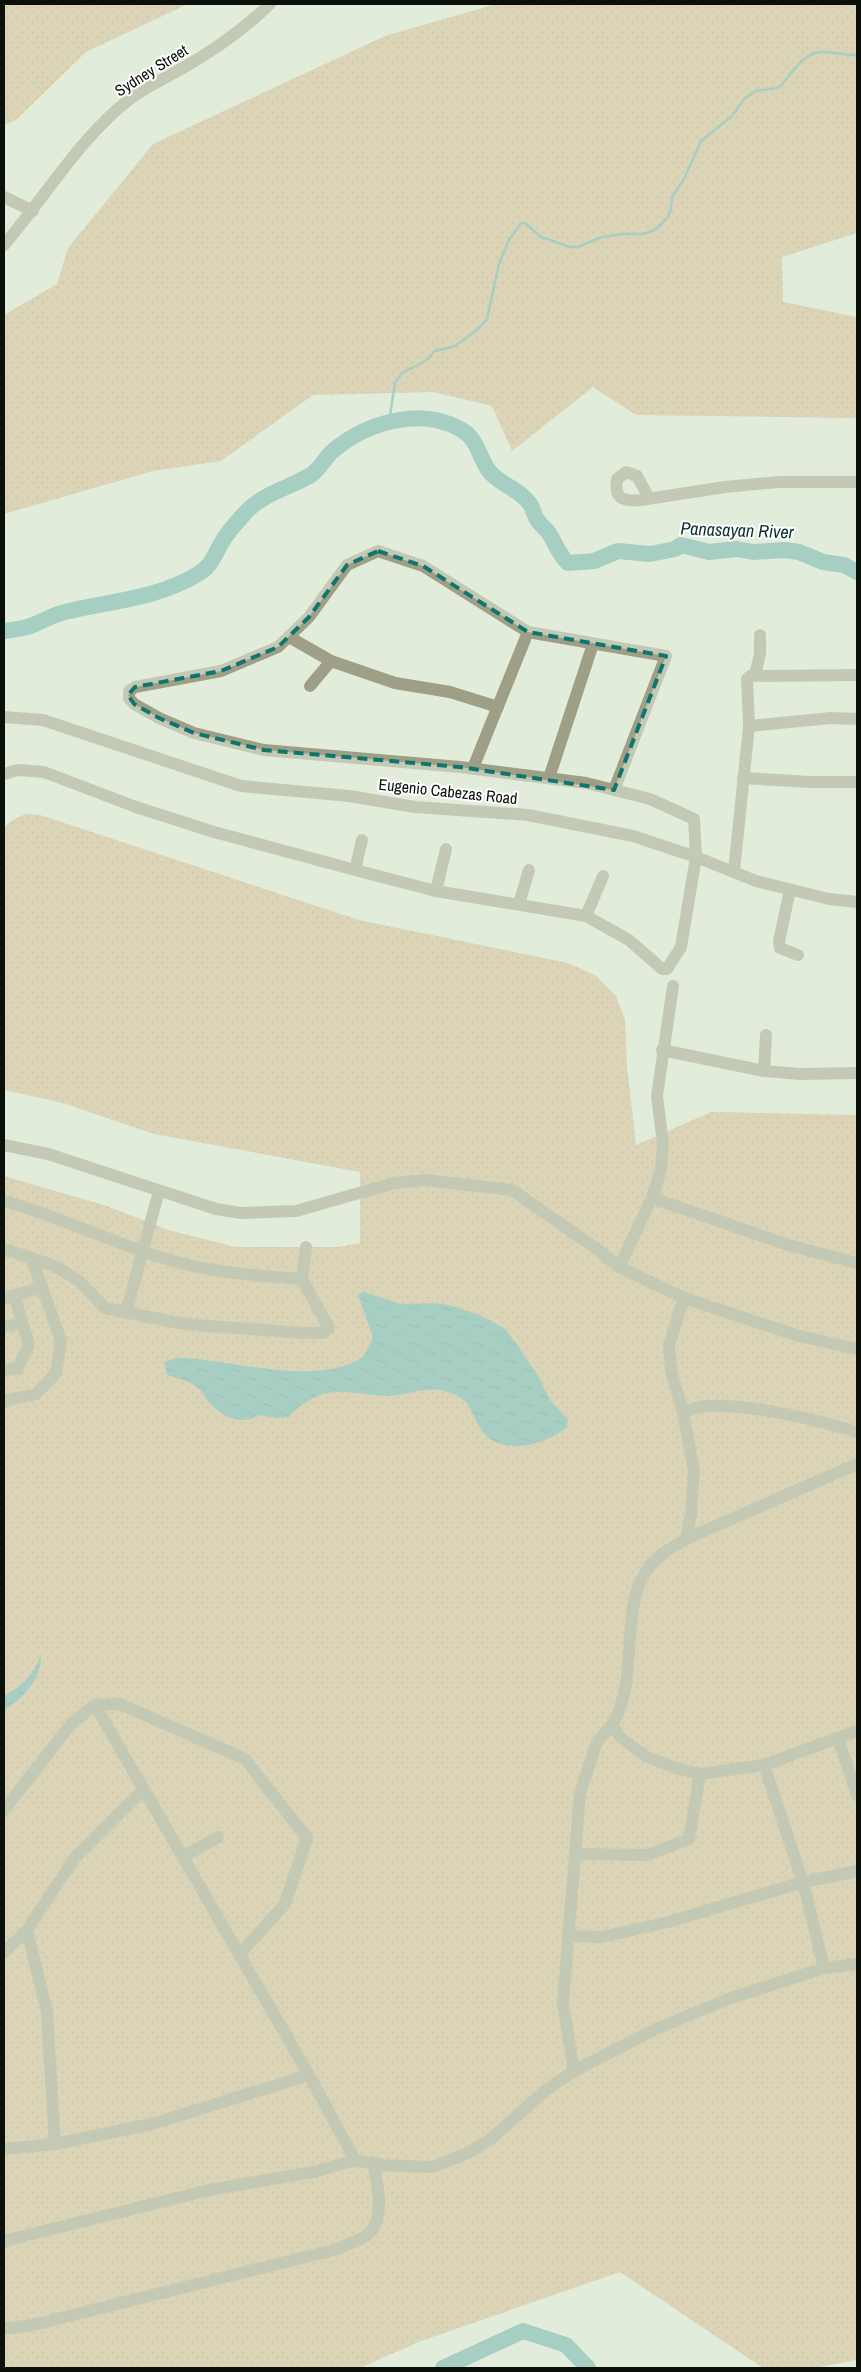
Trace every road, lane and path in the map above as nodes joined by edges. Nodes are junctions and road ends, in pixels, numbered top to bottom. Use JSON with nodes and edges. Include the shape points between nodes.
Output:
{"nodes":[{"id":1,"x":270,"y":4,"type":"edge"},
{"id":2,"x":4,"y":197,"type":"edge"},
{"id":3,"x":33,"y":211,"type":"junction"},
{"id":4,"x":4,"y":245,"type":"edge"},
{"id":5,"x":857,"y":482,"type":"edge"},
{"id":6,"x":649,"y":498,"type":"dead end"},
{"id":7,"x":528,"y":632,"type":"junction"},
{"id":8,"x":760,"y":635,"type":"dead end"},
{"id":9,"x":289,"y":637,"type":"junction"},
{"id":10,"x":593,"y":644,"type":"junction"},
{"id":11,"x":331,"y":661,"type":"junction"},
{"id":12,"x":756,"y":674,"type":"junction"},
{"id":13,"x":857,"y":675,"type":"edge"},
{"id":14,"x":310,"y":686,"type":"dead end"},
{"id":15,"x":498,"y":707,"type":"junction"},
{"id":16,"x":4,"y":718,"type":"edge"},
{"id":17,"x":857,"y":719,"type":"edge"},
{"id":18,"x":749,"y":726,"type":"junction"},
{"id":19,"x":472,"y":768,"type":"junction"},
{"id":20,"x":4,"y":774,"type":"edge"},
{"id":21,"x":549,"y":778,"type":"junction"},
{"id":22,"x":744,"y":778,"type":"junction"},
{"id":23,"x":857,"y":782,"type":"edge"},
{"id":24,"x":614,"y":790,"type":"junction"},
{"id":25,"x":362,"y":840,"type":"dead end"},
{"id":26,"x":446,"y":849,"type":"dead end"},
{"id":27,"x":696,"y":857,"type":"junction"},
{"id":28,"x":356,"y":870,"type":"junction"},
{"id":29,"x":529,"y":870,"type":"dead end"},
{"id":30,"x":734,"y":871,"type":"junction"},
{"id":31,"x":603,"y":876,"type":"dead end"},
{"id":32,"x":790,"y":890,"type":"junction"},
{"id":33,"x":436,"y":891,"type":"junction"},
{"id":34,"x":857,"y":902,"type":"edge"},
{"id":35,"x":519,"y":904,"type":"junction"},
{"id":36,"x":586,"y":916,"type":"junction"},
{"id":37,"x":798,"y":955,"type":"dead end"},
{"id":38,"x":673,"y":986,"type":"dead end"},
{"id":39,"x":766,"y":1035,"type":"dead end"},
{"id":40,"x":662,"y":1050,"type":"junction"},
{"id":41,"x":764,"y":1071,"type":"junction"},
{"id":42,"x":857,"y":1073,"type":"edge"},
{"id":43,"x":4,"y":1145,"type":"edge"},
{"id":44,"x":159,"y":1191,"type":"junction"},
{"id":45,"x":652,"y":1198,"type":"junction"},
{"id":46,"x":4,"y":1201,"type":"edge"},
{"id":47,"x":306,"y":1247,"type":"dead end"},
{"id":48,"x":4,"y":1249,"type":"edge"},
{"id":49,"x":143,"y":1251,"type":"junction"},
{"id":50,"x":31,"y":1257,"type":"junction"},
{"id":51,"x":857,"y":1263,"type":"edge"},
{"id":52,"x":619,"y":1267,"type":"junction"},
{"id":53,"x":302,"y":1279,"type":"junction"},
{"id":54,"x":42,"y":1287,"type":"junction"},
{"id":55,"x":9,"y":1297,"type":"edge"},
{"id":56,"x":684,"y":1298,"type":"junction"},
{"id":57,"x":126,"y":1312,"type":"junction"},
{"id":58,"x":22,"y":1322,"type":"junction"},
{"id":59,"x":4,"y":1326,"type":"edge"},
{"id":60,"x":857,"y":1349,"type":"edge"},
{"id":61,"x":4,"y":1370,"type":"edge"},
{"id":62,"x":4,"y":1401,"type":"edge"},
{"id":63,"x":684,"y":1412,"type":"junction"},
{"id":64,"x":857,"y":1432,"type":"edge"},
{"id":65,"x":857,"y":1464,"type":"edge"},
{"id":66,"x":686,"y":1539,"type":"junction"},
{"id":67,"x":95,"y":1706,"type":"junction"},
{"id":68,"x":612,"y":1726,"type":"junction"},
{"id":69,"x":857,"y":1731,"type":"edge"},
{"id":70,"x":838,"y":1738,"type":"junction"},
{"id":71,"x":764,"y":1765,"type":"junction"},
{"id":72,"x":700,"y":1774,"type":"junction"},
{"id":73,"x":144,"y":1789,"type":"junction"},
{"id":74,"x":857,"y":1795,"type":"edge"},
{"id":75,"x":4,"y":1810,"type":"edge"},
{"id":76,"x":218,"y":1837,"type":"dead end"},
{"id":77,"x":575,"y":1854,"type":"junction"},
{"id":78,"x":183,"y":1857,"type":"junction"},
{"id":79,"x":857,"y":1871,"type":"edge"},
{"id":80,"x":803,"y":1882,"type":"junction"},
{"id":81,"x":27,"y":1930,"type":"junction"},
{"id":82,"x":568,"y":1936,"type":"junction"},
{"id":83,"x":4,"y":1952,"type":"edge"},
{"id":84,"x":239,"y":1955,"type":"junction"},
{"id":85,"x":857,"y":1964,"type":"edge"},
{"id":86,"x":824,"y":1968,"type":"junction"},
{"id":87,"x":574,"y":2071,"type":"junction"},
{"id":88,"x":309,"y":2075,"type":"junction"},
{"id":89,"x":55,"y":2144,"type":"junction"},
{"id":90,"x":4,"y":2149,"type":"edge"},
{"id":91,"x":355,"y":2160,"type":"junction"},
{"id":92,"x":373,"y":2162,"type":"junction"},
{"id":93,"x":4,"y":2241,"type":"edge"},
{"id":94,"x":4,"y":2329,"type":"edge"}],
"edges":[{"from":1,"to":3,"type":"street","name":"Sydney Street","via":[[224,43],[132,97],[94,132]]},
{"from":2,"to":3,"type":"street"},
{"from":3,"to":4,"type":"street","name":"Sydney Street"},
{"from":5,"to":6,"type":"street","via":[[778,482]]},
{"from":7,"to":9,"type":"street","via":[[423,566],[378,551],[347,565],[309,617]]},
{"from":7,"to":10,"type":"street"},
{"from":7,"to":15,"type":"street"},
{"from":8,"to":12,"type":"street"},
{"from":9,"to":11,"type":"street"},
{"from":9,"to":19,"type":"street","via":[[278,647],[221,671],[135,687],[128,695],[134,704],[158,718],[194,733],[264,750]]},
{"from":10,"to":21,"type":"street"},
{"from":10,"to":24,"type":"street","via":[[666,656]]},
{"from":11,"to":14,"type":"street"},
{"from":11,"to":15,"type":"street","via":[[396,683],[450,692]]},
{"from":12,"to":13,"type":"street"},
{"from":12,"to":18,"type":"street","via":[[747,679]]},
{"from":15,"to":19,"type":"street"},
{"from":16,"to":27,"type":"street","name":"Eugenio Cabezas Road","via":[[44,720],[241,786],[349,796],[415,807],[528,816],[634,836]]},
{"from":17,"to":18,"type":"street","via":[[831,718]]},
{"from":18,"to":22,"type":"street"},
{"from":19,"to":21,"type":"street"},
{"from":20,"to":28,"type":"street","via":[[18,770],[44,772],[188,824]]},
{"from":21,"to":24,"type":"street"},
{"from":22,"to":23,"type":"street"},
{"from":22,"to":30,"type":"street"},
{"from":24,"to":27,"type":"street","via":[[650,799],[694,819]]},
{"from":25,"to":28,"type":"street"},
{"from":26,"to":33,"type":"street"},
{"from":27,"to":30,"type":"street","name":"Eugenio Cabezas Road"},
{"from":27,"to":36,"type":"street","via":[[681,947],[667,970],[629,940]]},
{"from":28,"to":33,"type":"street"},
{"from":29,"to":35,"type":"street"},
{"from":30,"to":32,"type":"street","name":"Eugenio Cabezas Road"},
{"from":31,"to":36,"type":"street"},
{"from":32,"to":34,"type":"street","name":"Eugenio Cabezas Road"},
{"from":32,"to":37,"type":"street","via":[[779,941],[780,948]]},
{"from":33,"to":35,"type":"street"},
{"from":35,"to":36,"type":"street"},
{"from":38,"to":40,"type":"street"},
{"from":39,"to":41,"type":"street"},
{"from":40,"to":41,"type":"street"},
{"from":40,"to":45,"type":"street","via":[[656,1096],[663,1144],[661,1170]]},
{"from":41,"to":42,"type":"street"},
{"from":43,"to":44,"type":"street","via":[[48,1154]]},
{"from":44,"to":49,"type":"street"},
{"from":44,"to":52,"type":"street","via":[[216,1209],[241,1213],[296,1210],[394,1183],[425,1180],[512,1190]]},
{"from":45,"to":51,"type":"street","via":[[788,1244]]},
{"from":45,"to":52,"type":"street"},
{"from":46,"to":49,"type":"street","via":[[39,1210]]},
{"from":47,"to":53,"type":"street"},
{"from":48,"to":50,"type":"street"},
{"from":49,"to":53,"type":"street","via":[[217,1271]]},
{"from":49,"to":57,"type":"street"},
{"from":50,"to":54,"type":"street"},
{"from":50,"to":57,"type":"street","via":[[57,1267],[79,1281],[104,1308]]},
{"from":52,"to":56,"type":"street"},
{"from":53,"to":57,"type":"street","via":[[329,1328],[323,1334],[184,1324]]},
{"from":54,"to":55,"type":"street"},
{"from":54,"to":62,"type":"street","via":[[61,1341],[56,1373],[36,1394]]},
{"from":55,"to":58,"type":"street"},
{"from":56,"to":60,"type":"street","via":[[799,1336]]},
{"from":56,"to":63,"type":"street","via":[[669,1345],[671,1371]]},
{"from":58,"to":59,"type":"street"},
{"from":58,"to":61,"type":"street","via":[[29,1345],[17,1369]]},
{"from":63,"to":64,"type":"street","via":[[705,1406],[749,1409],[818,1421]]},
{"from":63,"to":66,"type":"street","via":[[694,1471]]},
{"from":65,"to":66,"type":"street"},
{"from":66,"to":68,"type":"street","via":[[660,1556],[643,1574],[633,1600],[631,1653],[624,1701]]},
{"from":67,"to":73,"type":"street"},
{"from":67,"to":75,"type":"street","via":[[71,1724]]},
{"from":67,"to":84,"type":"street","via":[[120,1704],[245,1759],[307,1838],[285,1904]]},
{"from":68,"to":72,"type":"street","via":[[621,1738],[648,1757]]},
{"from":68,"to":77,"type":"street","via":[[597,1742],[580,1793]]},
{"from":69,"to":70,"type":"street"},
{"from":70,"to":71,"type":"street"},
{"from":70,"to":74,"type":"street"},
{"from":71,"to":72,"type":"street"},
{"from":71,"to":80,"type":"street"},
{"from":72,"to":77,"type":"street","via":[[689,1839],[647,1855]]},
{"from":73,"to":78,"type":"street"},
{"from":73,"to":81,"type":"street","via":[[74,1860]]},
{"from":76,"to":78,"type":"street"},
{"from":77,"to":82,"type":"street"},
{"from":78,"to":84,"type":"street"},
{"from":79,"to":80,"type":"street"},
{"from":80,"to":82,"type":"street","via":[[672,1921],[602,1937]]},
{"from":80,"to":86,"type":"street"},
{"from":81,"to":83,"type":"street"},
{"from":81,"to":89,"type":"street","via":[[47,2012]]},
{"from":82,"to":87,"type":"street","via":[[563,2003]]},
{"from":84,"to":88,"type":"street"},
{"from":85,"to":86,"type":"street"},
{"from":86,"to":87,"type":"street","via":[[731,1998],[656,2029]]},
{"from":87,"to":92,"type":"street","via":[[546,2090],[492,2138],[454,2159],[433,2167]]},
{"from":88,"to":89,"type":"street","via":[[152,2124]]},
{"from":88,"to":91,"type":"street"},
{"from":89,"to":90,"type":"street"},
{"from":91,"to":92,"type":"street"},
{"from":91,"to":93,"type":"street","via":[[313,2172],[209,2190]]},
{"from":92,"to":94,"type":"street","via":[[379,2211],[368,2235],[345,2245],[161,2295]]}]}
